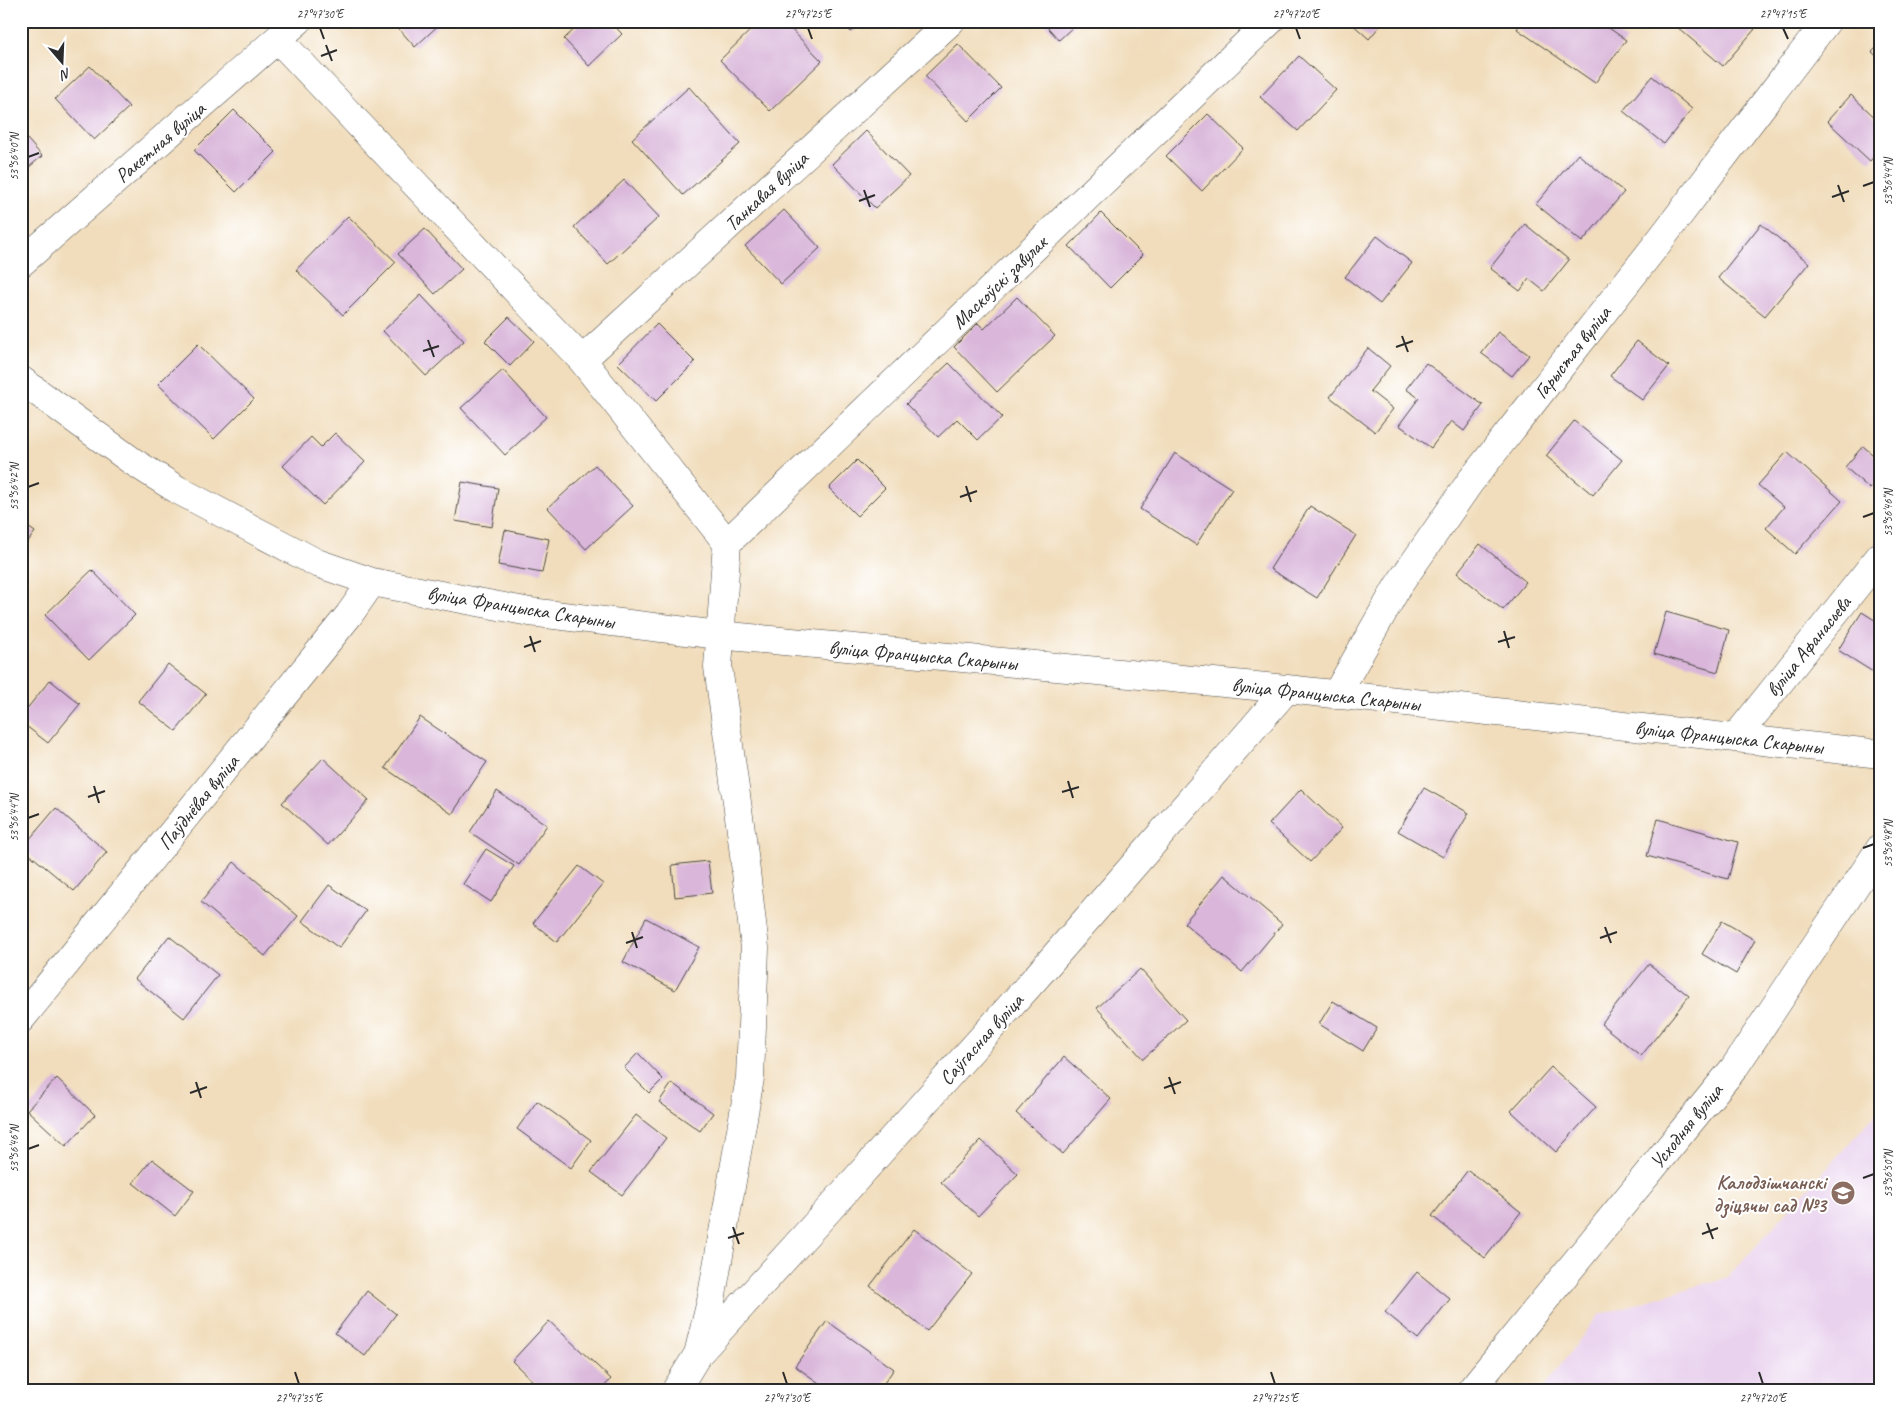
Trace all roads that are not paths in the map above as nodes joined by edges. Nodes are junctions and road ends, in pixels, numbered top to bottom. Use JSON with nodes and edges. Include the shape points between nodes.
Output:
{"nodes":[{"id":1,"x":298,"y":21,"type":"edge"},
{"id":2,"x":951,"y":21,"type":"edge"},
{"id":3,"x":1270,"y":21,"type":"edge"},
{"id":4,"x":1827,"y":21,"type":"edge"},
{"id":5,"x":278,"y":39,"type":"junction"},
{"id":6,"x":21,"y":263,"type":"edge"},
{"id":7,"x":582,"y":360,"type":"junction"},
{"id":8,"x":21,"y":380,"type":"edge"},
{"id":9,"x":727,"y":544,"type":"junction"},
{"id":10,"x":1881,"y":555,"type":"edge"},
{"id":11,"x":372,"y":582,"type":"junction"},
{"id":12,"x":720,"y":635,"type":"junction"},
{"id":13,"x":1287,"y":689,"type":"junction"},
{"id":14,"x":1336,"y":695,"type":"junction"},
{"id":15,"x":1736,"y":737,"type":"junction"},
{"id":16,"x":1881,"y":754,"type":"edge"},
{"id":17,"x":1881,"y":846,"type":"edge"},
{"id":18,"x":21,"y":1019,"type":"edge"},
{"id":19,"x":698,"y":1354,"type":"junction"},
{"id":20,"x":676,"y":1390,"type":"edge"},
{"id":21,"x":1471,"y":1390,"type":"edge"}],
"edges":[{"from":1,"to":5,"type":"street","name":"Ракетная вуліца"},
{"from":2,"to":7,"type":"street","name":"Танкавая вуліца"},
{"from":3,"to":9,"type":"street","name":"Маскоўскі завулак"},
{"from":4,"to":14,"type":"street","name":"Гарыстая вуліца","via":[[1470,482],[1398,586]]},
{"from":5,"to":6,"type":"street","name":"Ракетная вуліца"},
{"from":5,"to":7,"type":"street"},
{"from":7,"to":9,"type":"street"},
{"from":8,"to":11,"type":"street","name":"вуліца Францыска Скарыны","via":[[124,456],[178,490],[317,563]]},
{"from":9,"to":12,"type":"street"},
{"from":10,"to":15,"type":"street","name":"вуліца Афанасьева"},
{"from":11,"to":12,"type":"street","name":"вуліца Францыска Скарыны","via":[[530,612]]},
{"from":11,"to":18,"type":"street","name":"Паўднёвая вуліца","via":[[343,623]]},
{"from":12,"to":13,"type":"street","name":"вуліца Францыска Скарыны"},
{"from":12,"to":19,"type":"street","via":[[718,667],[755,948],[750,1078],[711,1301]]},
{"from":13,"to":14,"type":"street","name":"вуліца Францыска Скарыны"},
{"from":13,"to":19,"type":"street","name":"Саўгасная вуліца","via":[[1033,981]]},
{"from":14,"to":15,"type":"street","name":"вуліца Францыска Скарыны"},
{"from":15,"to":16,"type":"street","name":"вуліца Францыска Скарыны"},
{"from":17,"to":21,"type":"street","name":"Усходняя вуліца","via":[[1734,1068]]},
{"from":19,"to":20,"type":"street","name":"Саўгасная вуліца"}]}
